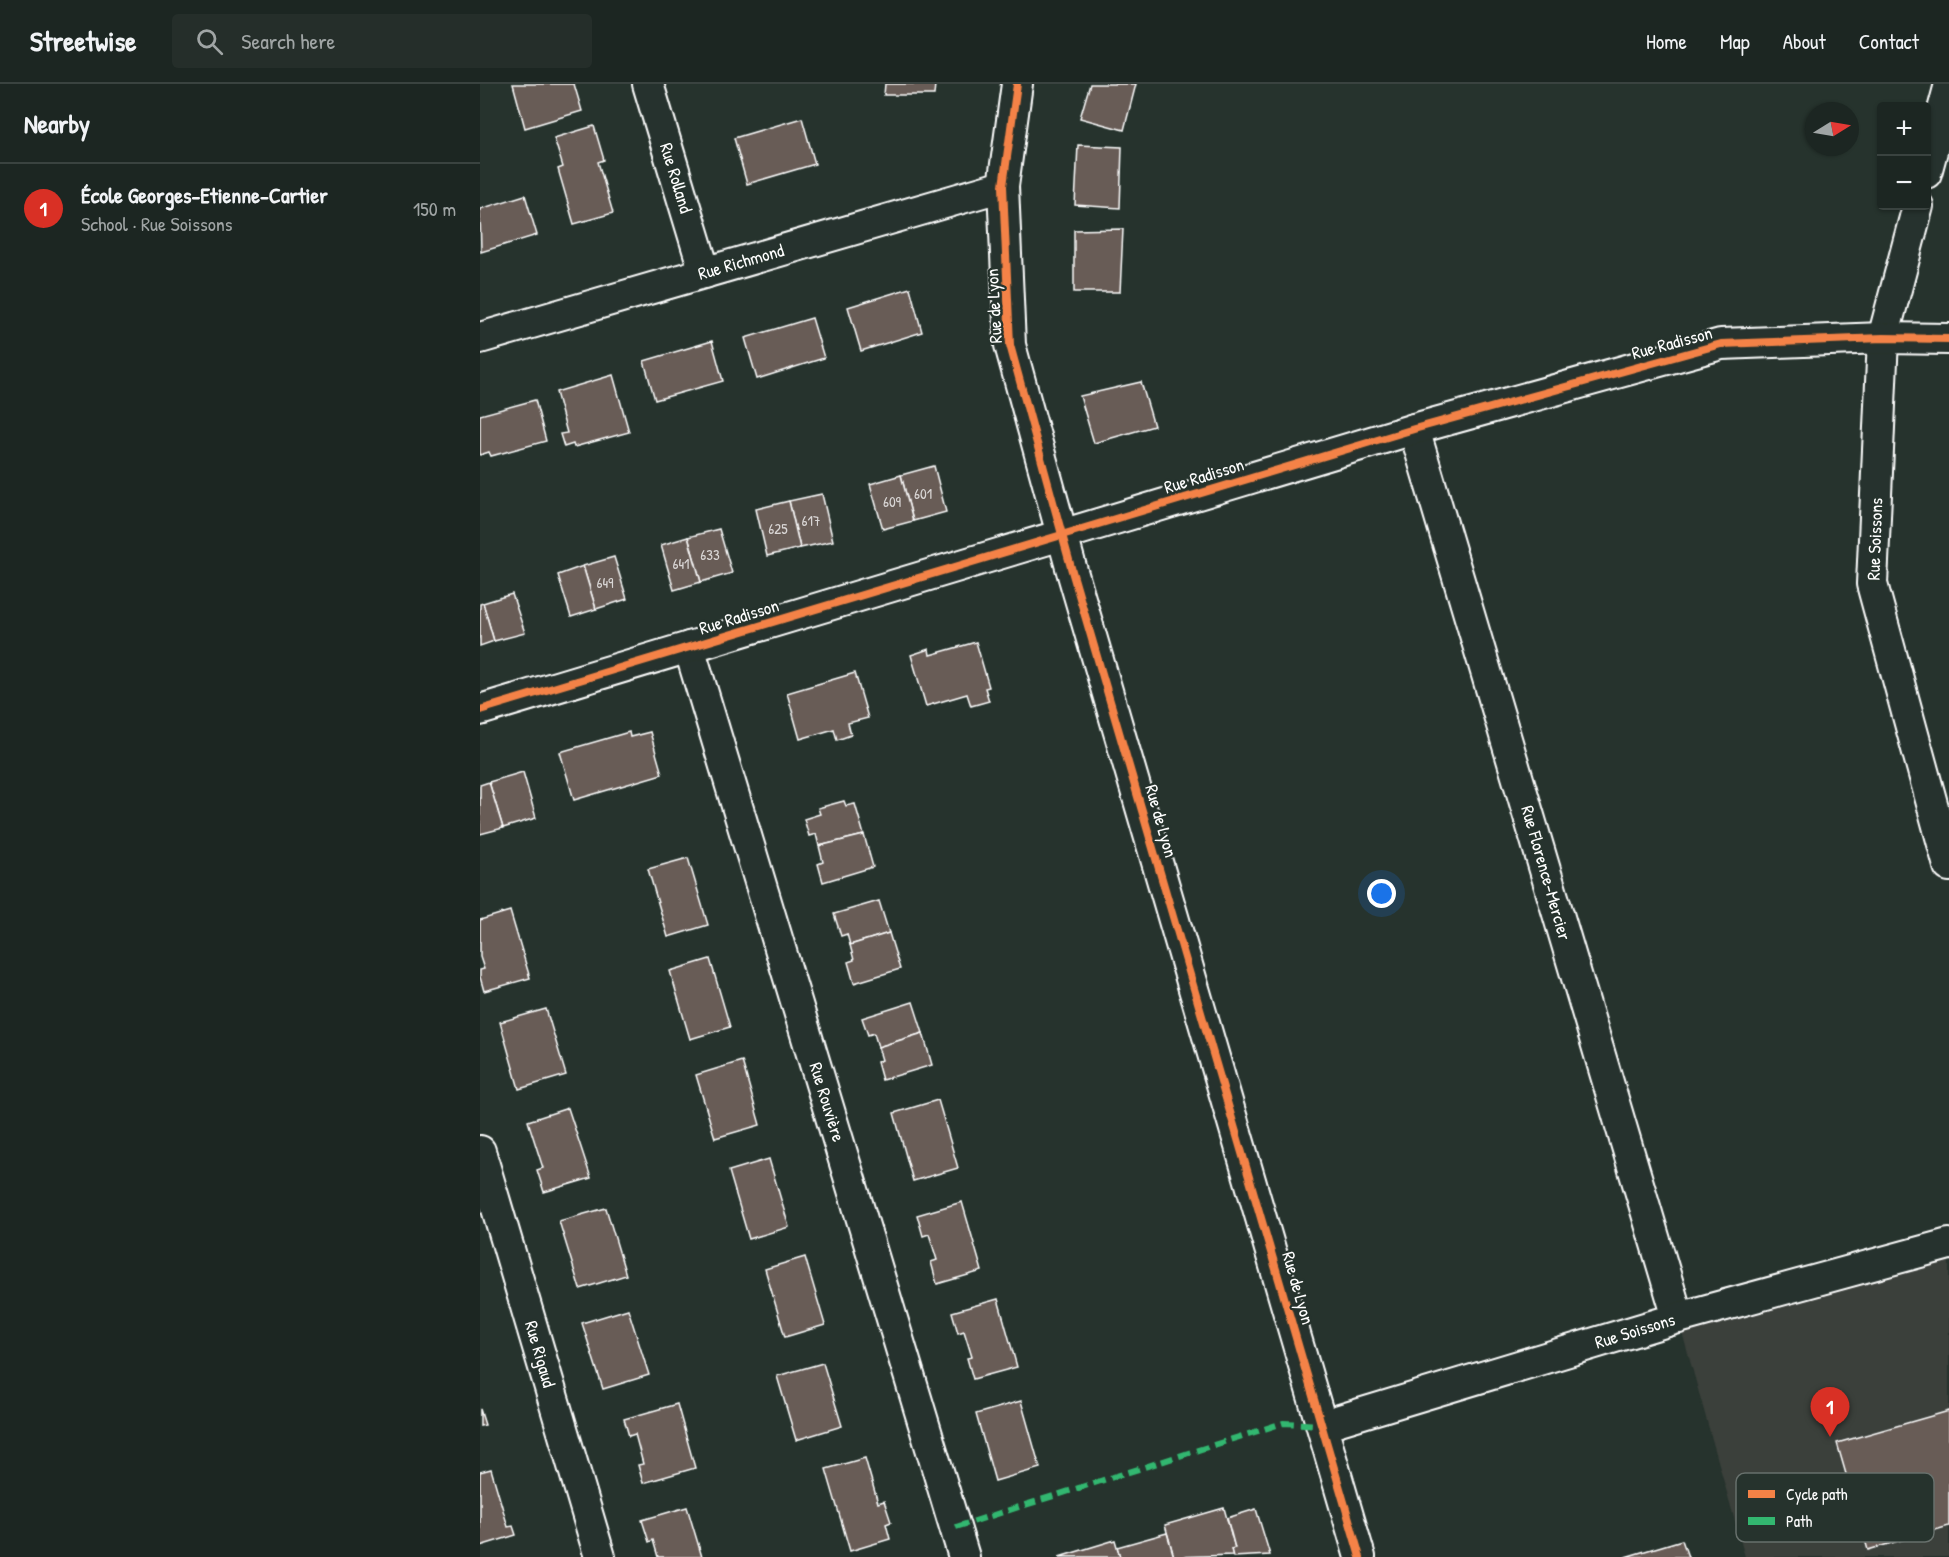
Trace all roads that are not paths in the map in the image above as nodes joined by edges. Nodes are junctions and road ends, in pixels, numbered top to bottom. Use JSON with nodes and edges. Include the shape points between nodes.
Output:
{"nodes":[{"id":1,"x":648,"y":84,"type":"edge"},
{"id":2,"x":1017,"y":84,"type":"edge"},
{"id":3,"x":1949,"y":88,"type":"edge"},
{"id":4,"x":1931,"y":156,"type":"edge"},
{"id":5,"x":1003,"y":186,"type":"junction"},
{"id":6,"x":1917,"y":210,"type":"edge"},
{"id":7,"x":705,"y":273,"type":"junction"},
{"id":8,"x":480,"y":338,"type":"edge"},
{"id":9,"x":1883,"y":338,"type":"junction"},
{"id":10,"x":1949,"y":339,"type":"edge"},
{"id":11,"x":1414,"y":429,"type":"junction"},
{"id":12,"x":1062,"y":534,"type":"junction"},
{"id":13,"x":689,"y":647,"type":"junction"},
{"id":14,"x":480,"y":710,"type":"edge"},
{"id":15,"x":1940,"y":796,"type":"edge"},
{"id":16,"x":1949,"y":866,"type":"edge"},
{"id":17,"x":480,"y":1151,"type":"edge"},
{"id":18,"x":1949,"y":1244,"type":"edge"},
{"id":19,"x":1678,"y":1318,"type":"junction"},
{"id":20,"x":1323,"y":1425,"type":"junction"},
{"id":21,"x":600,"y":1557,"type":"edge"},
{"id":22,"x":964,"y":1557,"type":"edge"},
{"id":23,"x":1360,"y":1557,"type":"edge"}],
"edges":[{"from":1,"to":7,"type":"street","name":"Rue Rolland"},
{"from":2,"to":5,"type":"street","name":"Rue de Lyon"},
{"from":3,"to":4,"type":"street"},
{"from":5,"to":7,"type":"street","name":"Rue Richmond"},
{"from":5,"to":12,"type":"street","name":"Rue de Lyon","via":[[1010,345]]},
{"from":6,"to":9,"type":"street","name":"Rue Soissons"},
{"from":7,"to":8,"type":"street","name":"Rue Richmond"},
{"from":9,"to":10,"type":"street","name":"Rue Radisson"},
{"from":9,"to":11,"type":"street","name":"Rue Radisson","via":[[1721,344]]},
{"from":9,"to":15,"type":"street","name":"Rue Soissons","via":[[1872,584]]},
{"from":11,"to":12,"type":"street","name":"Rue Radisson"},
{"from":11,"to":19,"type":"street","name":"Rue Florence-Mercier"},
{"from":12,"to":13,"type":"street","name":"Rue Radisson"},
{"from":12,"to":20,"type":"street","name":"Rue de Lyon"},
{"from":13,"to":14,"type":"street","name":"Rue Radisson"},
{"from":13,"to":22,"type":"street","name":"Rue Rouvière"},
{"from":15,"to":16,"type":"street","name":"Rue Soissons"},
{"from":17,"to":21,"type":"street","name":"Rue Rigaud"},
{"from":18,"to":19,"type":"street","name":"Rue Soissons"},
{"from":19,"to":20,"type":"street","name":"Rue Soissons"},
{"from":20,"to":23,"type":"street","name":"Rue de Lyon"}]}
